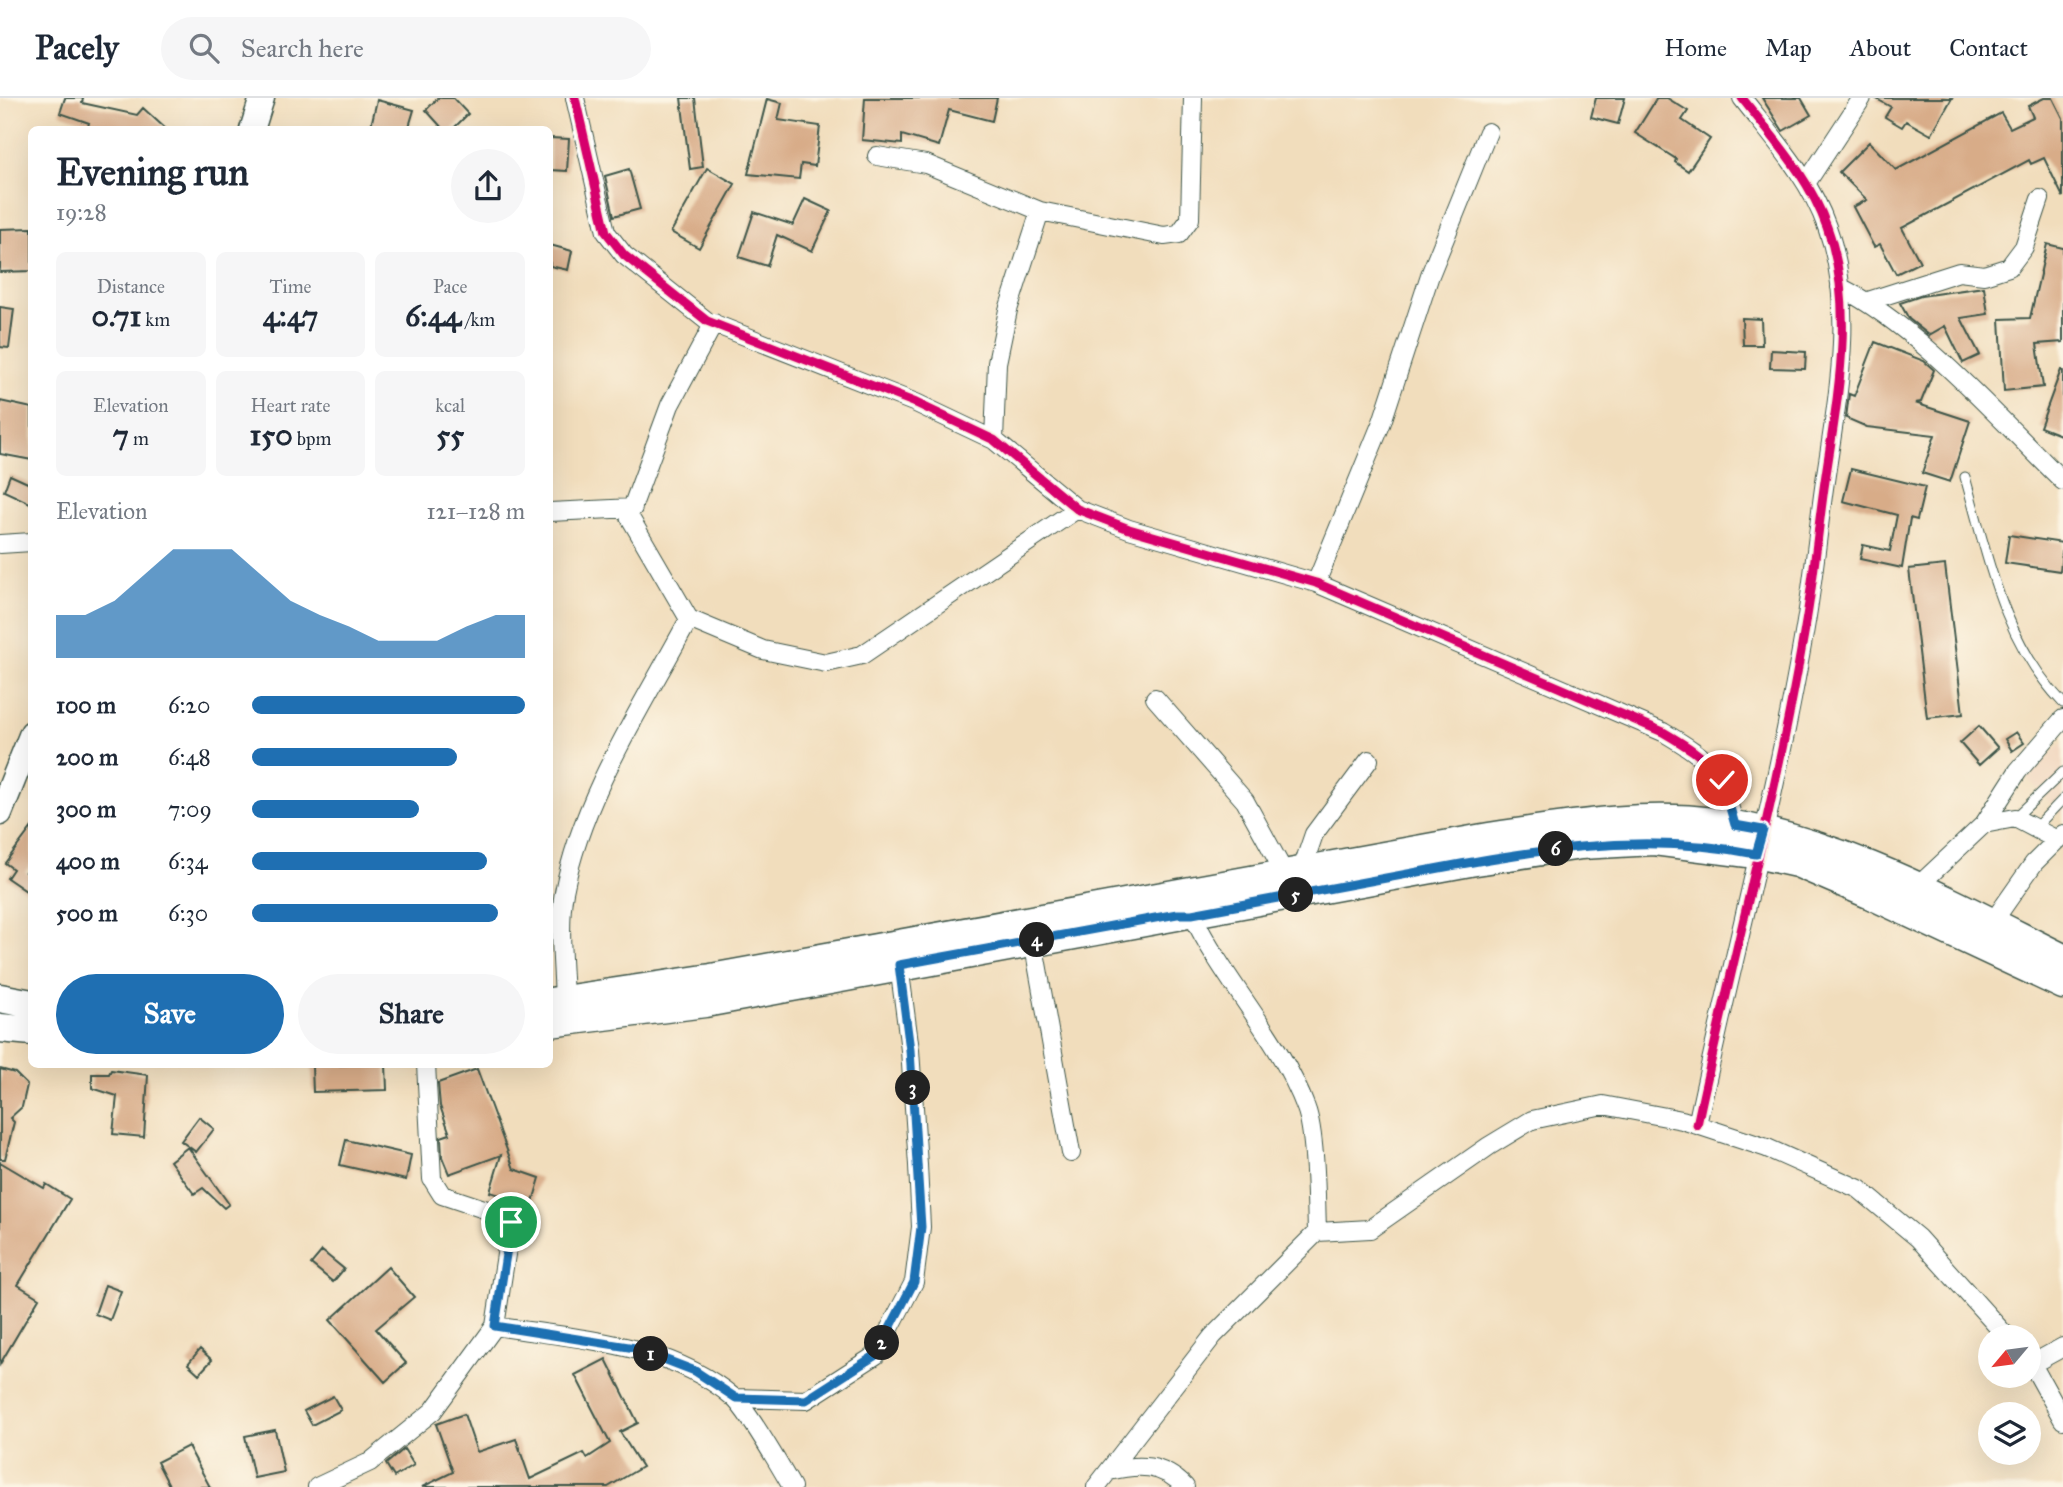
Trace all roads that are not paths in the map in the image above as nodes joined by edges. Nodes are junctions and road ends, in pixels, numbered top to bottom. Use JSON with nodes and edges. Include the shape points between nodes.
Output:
{"nodes":[{"id":1,"x":262,"y":98,"type":"edge"},
{"id":2,"x":575,"y":98,"type":"edge"},
{"id":3,"x":1193,"y":98,"type":"edge"},
{"id":4,"x":1742,"y":98,"type":"edge"},
{"id":5,"x":1862,"y":98,"type":"edge"},
{"id":6,"x":253,"y":126,"type":"edge"},
{"id":7,"x":1488,"y":132,"type":"dead end"},
{"id":8,"x":877,"y":156,"type":"dead end"},
{"id":9,"x":1807,"y":182,"type":"junction"},
{"id":10,"x":2040,"y":199,"type":"dead end"},
{"id":11,"x":1040,"y":211,"type":"junction"},
{"id":12,"x":1840,"y":287,"type":"junction"},
{"id":13,"x":1868,"y":301,"type":"junction"},
{"id":14,"x":714,"y":323,"type":"junction"},
{"id":15,"x":994,"y":440,"type":"junction"},
{"id":16,"x":1965,"y":477,"type":"dead end"},
{"id":17,"x":2063,"y":481,"type":"edge"},
{"id":18,"x":633,"y":508,"type":"junction"},
{"id":19,"x":1077,"y":509,"type":"junction"},
{"id":20,"x":553,"y":512,"type":"edge"},
{"id":21,"x":28,"y":542,"type":"edge"},
{"id":22,"x":0,"y":544,"type":"edge"},
{"id":23,"x":1316,"y":583,"type":"junction"},
{"id":24,"x":690,"y":619,"type":"junction"},
{"id":25,"x":1155,"y":698,"type":"dead end"},
{"id":26,"x":2063,"y":703,"type":"edge"},
{"id":27,"x":2063,"y":719,"type":"edge"},
{"id":28,"x":28,"y":743,"type":"edge"},
{"id":29,"x":1369,"y":760,"type":"dead end"},
{"id":30,"x":2063,"y":772,"type":"edge"},
{"id":31,"x":2063,"y":799,"type":"edge"},
{"id":32,"x":0,"y":813,"type":"edge"},
{"id":33,"x":2015,"y":818,"type":"junction"},
{"id":34,"x":1984,"y":824,"type":"junction"},
{"id":35,"x":1735,"y":825,"type":"junction"},
{"id":36,"x":2036,"y":827,"type":"junction"},
{"id":37,"x":2060,"y":837,"type":"edge"},
{"id":38,"x":1760,"y":842,"type":"junction"},
{"id":39,"x":1293,"y":870,"type":"junction"},
{"id":40,"x":1917,"y":887,"type":"junction"},
{"id":41,"x":1192,"y":914,"type":"junction"},
{"id":42,"x":1992,"y":923,"type":"junction"},
{"id":43,"x":1033,"y":941,"type":"junction"},
{"id":44,"x":2063,"y":958,"type":"edge"},
{"id":45,"x":899,"y":965,"type":"junction"},
{"id":46,"x":2063,"y":985,"type":"edge"},
{"id":47,"x":0,"y":998,"type":"edge"},
{"id":48,"x":28,"y":1003,"type":"edge"},
{"id":49,"x":554,"y":1008,"type":"edge"},
{"id":50,"x":0,"y":1028,"type":"edge"},
{"id":51,"x":28,"y":1031,"type":"edge"},
{"id":52,"x":426,"y":1068,"type":"edge"},
{"id":53,"x":1698,"y":1125,"type":"junction"},
{"id":54,"x":1071,"y":1153,"type":"dead end"},
{"id":55,"x":1317,"y":1231,"type":"junction"},
{"id":56,"x":1996,"y":1325,"type":"edge"},
{"id":57,"x":495,"y":1326,"type":"junction"},
{"id":58,"x":2063,"y":1347,"type":"edge"},
{"id":59,"x":2041,"y":1357,"type":"edge"},
{"id":60,"x":2041,"y":1381,"type":"edge"},
{"id":61,"x":736,"y":1398,"type":"junction"},
{"id":62,"x":2063,"y":1420,"type":"edge"},
{"id":63,"x":1109,"y":1471,"type":"junction"},
{"id":64,"x":317,"y":1487,"type":"edge"},
{"id":65,"x":792,"y":1487,"type":"edge"},
{"id":66,"x":1096,"y":1487,"type":"edge"},
{"id":67,"x":1185,"y":1487,"type":"edge"}],
"edges":[{"from":1,"to":6,"type":"main road"},
{"from":2,"to":14,"type":"street","via":[[607,232],[624,255]]},
{"from":3,"to":11,"type":"street","via":[[1190,219],[1180,234],[1164,236]]},
{"from":4,"to":9,"type":"street"},
{"from":5,"to":9,"type":"street"},
{"from":7,"to":23,"type":"street","via":[[1430,275],[1382,422]]},
{"from":8,"to":11,"type":"street","via":[[926,164]]},
{"from":9,"to":12,"type":"street","via":[[1828,229]]},
{"from":10,"to":13,"type":"street","via":[[2024,247],[2009,267],[1984,275],[1959,272]]},
{"from":11,"to":15,"type":"street","via":[[1008,310],[997,363]]},
{"from":12,"to":13,"type":"street"},
{"from":12,"to":38,"type":"street","via":[[1842,333],[1836,399],[1808,603]]},
{"from":13,"to":17,"type":"street","via":[[1937,359]]},
{"from":14,"to":15,"type":"street","via":[[916,403]]},
{"from":14,"to":18,"type":"street","via":[[670,405]]},
{"from":15,"to":19,"type":"street"},
{"from":16,"to":26,"type":"lane","via":[[2011,629]]},
{"from":18,"to":20,"type":"street"},
{"from":18,"to":24,"type":"street","via":[[629,516]]},
{"from":19,"to":23,"type":"street","via":[[1129,529]]},
{"from":19,"to":24,"type":"street","via":[[862,655],[826,663],[763,650]]},
{"from":21,"to":22,"type":"street"},
{"from":23,"to":35,"type":"street","via":[[1663,732],[1700,754],[1722,780]]},
{"from":24,"to":49,"type":"street","via":[[593,800],[577,840],[564,894]]},
{"from":25,"to":39,"type":"street","via":[[1245,801]]},
{"from":27,"to":34,"type":"street","via":[[2018,771]]},
{"from":28,"to":32,"type":"main road"},
{"from":29,"to":39,"type":"street"},
{"from":30,"to":33,"type":"lane"},
{"from":31,"to":36,"type":"lane"},
{"from":33,"to":34,"type":"street"},
{"from":33,"to":36,"type":"street"},
{"from":34,"to":40,"type":"street"},
{"from":35,"to":38,"type":"main road"},
{"from":35,"to":39,"type":"main road","via":[[1651,819],[1590,822]]},
{"from":36,"to":37,"type":"street"},
{"from":37,"to":42,"type":"street","via":[[2034,863]]},
{"from":38,"to":40,"type":"main road","via":[[1838,853]]},
{"from":38,"to":41,"type":"main road","via":[[1581,845]]},
{"from":38,"to":46,"type":"main road"},
{"from":38,"to":53,"type":"street"},
{"from":39,"to":49,"type":"main road"},
{"from":40,"to":42,"type":"main road"},
{"from":41,"to":43,"type":"main road"},
{"from":41,"to":55,"type":"street","via":[[1285,1063],[1307,1111]]},
{"from":42,"to":44,"type":"main road"},
{"from":43,"to":45,"type":"main road"},
{"from":43,"to":54,"type":"street"},
{"from":45,"to":49,"type":"main road","via":[[705,1003]]},
{"from":45,"to":61,"type":"street","via":[[910,1050],[921,1227],[914,1282],[876,1355],[806,1400]]},
{"from":47,"to":48,"type":"main road"},
{"from":50,"to":51,"type":"main road"},
{"from":52,"to":57,"type":"street","via":[[432,1179],[442,1195],[511,1222]]},
{"from":53,"to":55,"type":"street","via":[[1603,1105],[1532,1120],[1370,1229]]},
{"from":53,"to":56,"type":"street","via":[[1859,1189],[1918,1238]]},
{"from":55,"to":63,"type":"street","via":[[1213,1336]]},
{"from":57,"to":61,"type":"street","via":[[635,1348],[695,1371]]},
{"from":57,"to":64,"type":"street","via":[[433,1410],[370,1462]]},
{"from":58,"to":59,"type":"street"},
{"from":60,"to":62,"type":"street"},
{"from":61,"to":65,"type":"street"},
{"from":63,"to":66,"type":"street"},
{"from":63,"to":67,"type":"street","via":[[1136,1464],[1159,1470]]}]}
